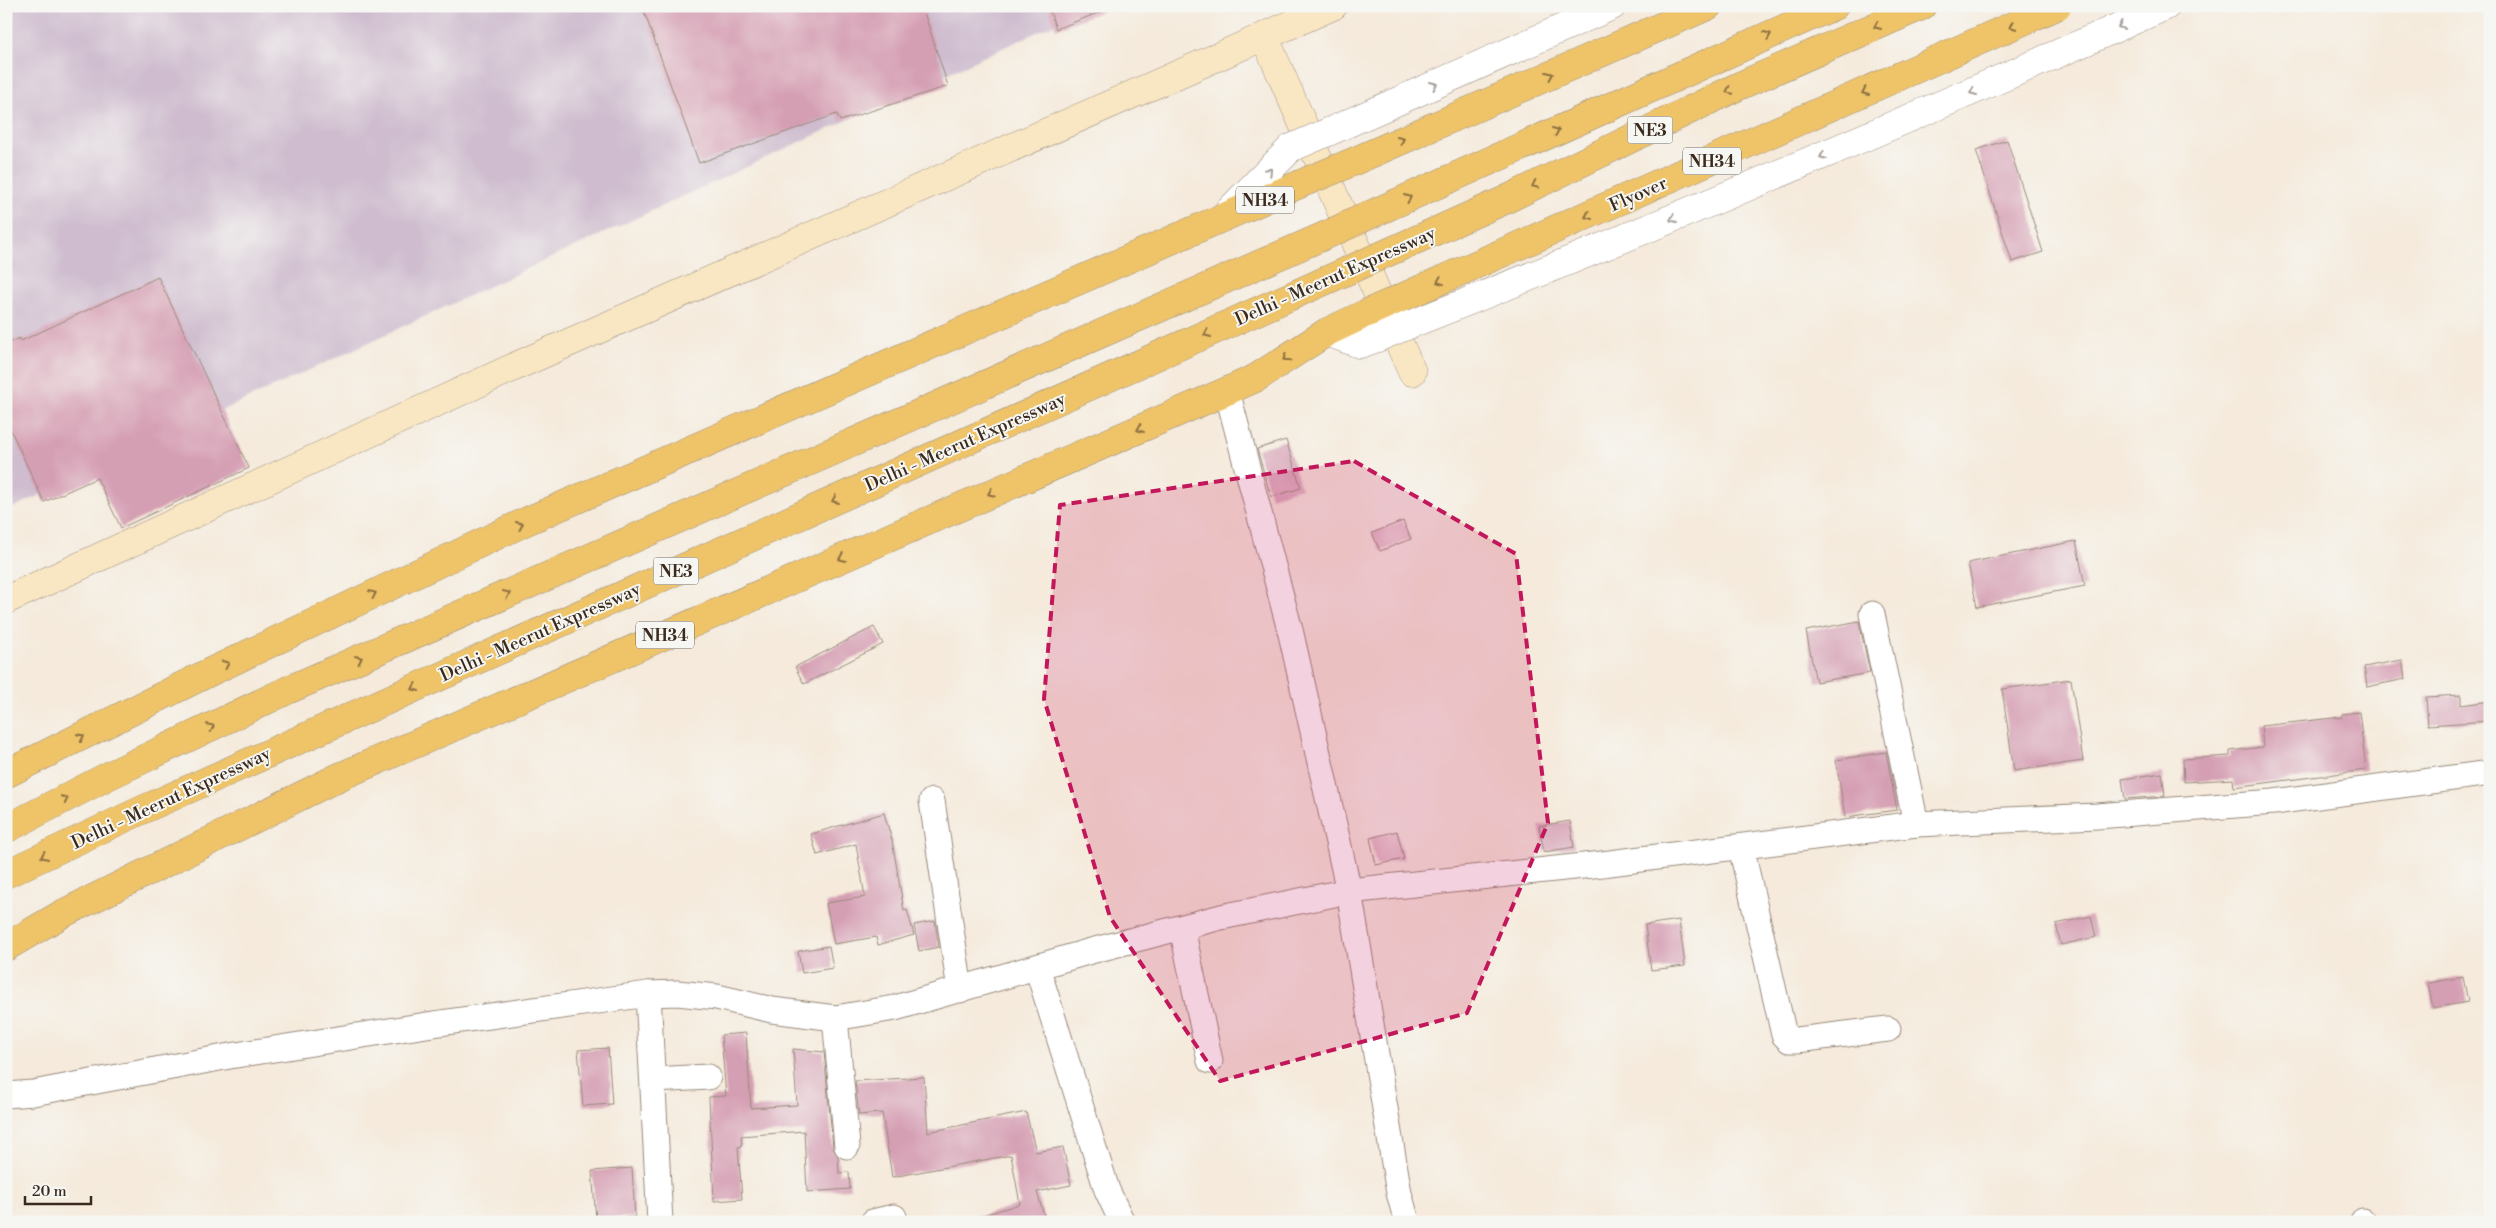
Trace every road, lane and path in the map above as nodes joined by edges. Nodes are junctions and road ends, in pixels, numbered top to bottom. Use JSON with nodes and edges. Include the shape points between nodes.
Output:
{"nodes":[{"id":1,"x":1333,"y":6,"type":"edge"},
{"id":2,"x":1612,"y":6,"type":"edge"},
{"id":3,"x":1708,"y":6,"type":"edge"},
{"id":4,"x":1834,"y":6,"type":"edge"},
{"id":5,"x":1922,"y":6,"type":"edge"},
{"id":6,"x":2058,"y":6,"type":"edge"},
{"id":7,"x":2166,"y":6,"type":"edge"},
{"id":8,"x":1265,"y":38,"type":"junction"},
{"id":9,"x":1222,"y":218,"type":"junction"},
{"id":10,"x":1327,"y":332,"type":"junction"},
{"id":11,"x":1412,"y":372,"type":"dead end"},
{"id":12,"x":1227,"y":391,"type":"junction"},
{"id":13,"x":6,"y":600,"type":"edge"},
{"id":14,"x":1872,"y":614,"type":"dead end"},
{"id":15,"x":2490,"y":773,"type":"edge"},
{"id":16,"x":6,"y":774,"type":"edge"},
{"id":17,"x":932,"y":801,"type":"dead end"},
{"id":18,"x":1916,"y":824,"type":"junction"},
{"id":19,"x":6,"y":829,"type":"edge"},
{"id":20,"x":1741,"y":847,"type":"junction"},
{"id":21,"x":6,"y":874,"type":"edge"},
{"id":22,"x":1349,"y":891,"type":"junction"},
{"id":23,"x":1182,"y":928,"type":"junction"},
{"id":24,"x":6,"y":948,"type":"edge"},
{"id":25,"x":1037,"y":967,"type":"junction"},
{"id":26,"x":960,"y":990,"type":"junction"},
{"id":27,"x":648,"y":994,"type":"junction"},
{"id":28,"x":835,"y":1018,"type":"junction"},
{"id":29,"x":1888,"y":1029,"type":"dead end"},
{"id":30,"x":1210,"y":1061,"type":"dead end"},
{"id":31,"x":708,"y":1077,"type":"dead end"},
{"id":32,"x":653,"y":1080,"type":"junction"},
{"id":33,"x":6,"y":1096,"type":"edge"},
{"id":34,"x":847,"y":1146,"type":"dead end"},
{"id":35,"x":660,"y":1222,"type":"edge"},
{"id":36,"x":1122,"y":1222,"type":"edge"},
{"id":37,"x":1407,"y":1222,"type":"edge"}],
"edges":[{"from":1,"to":8,"type":"main road"},
{"from":9,"to":2,"type":"street","one_way":true,"bridge":true,"via":[[1292,148]]},
{"from":9,"to":3,"type":"highway","number":"NH34","one_way":true,"bridge":true},
{"from":19,"to":4,"type":"highway","number":"NE3","one_way":true,"bridge":true,"via":[[288,690],[1333,232]]},
{"from":5,"to":21,"type":"highway","name":"Delhi - Meerut Expressway","number":"NE3","one_way":true,"bridge":true,"via":[[1739,86],[1503,201],[142,810]]},
{"from":6,"to":10,"type":"highway","name":"Flyover","number":"NH34","one_way":true,"bridge":true},
{"from":7,"to":10,"type":"street","one_way":true,"bridge":true,"via":[[1898,125],[1599,250],[1377,338],[1360,344]]},
{"from":8,"to":11,"type":"main road"},
{"from":8,"to":13,"type":"main road","via":[[534,358]]},
{"from":16,"to":9,"type":"highway","number":"NH34","one_way":true,"via":[[206,674],[527,521]]},
{"from":10,"to":12,"type":"highway","number":"NH34","one_way":true,"via":[[1256,378]]},
{"from":12,"to":22,"type":"street","via":[[1291,634]]},
{"from":12,"to":24,"type":"highway","number":"NH34","one_way":true,"via":[[339,777],[62,914]]},
{"from":14,"to":18,"type":"street"},
{"from":15,"to":18,"type":"street","via":[[2274,802],[2097,816]]},
{"from":17,"to":26,"type":"street"},
{"from":18,"to":20,"type":"street"},
{"from":20,"to":22,"type":"street"},
{"from":20,"to":29,"type":"street","via":[[1784,1035],[1790,1040],[1797,1040]]},
{"from":22,"to":23,"type":"street"},
{"from":22,"to":37,"type":"street"},
{"from":23,"to":25,"type":"street"},
{"from":23,"to":30,"type":"street"},
{"from":25,"to":26,"type":"street"},
{"from":25,"to":36,"type":"street","via":[[1107,1190]]},
{"from":26,"to":28,"type":"street","via":[[895,1008]]},
{"from":27,"to":28,"type":"street","via":[[717,997],[772,1010]]},
{"from":27,"to":32,"type":"street"},
{"from":27,"to":33,"type":"street","via":[[230,1056]]},
{"from":28,"to":34,"type":"street"},
{"from":31,"to":32,"type":"street"},
{"from":32,"to":35,"type":"street"}]}
